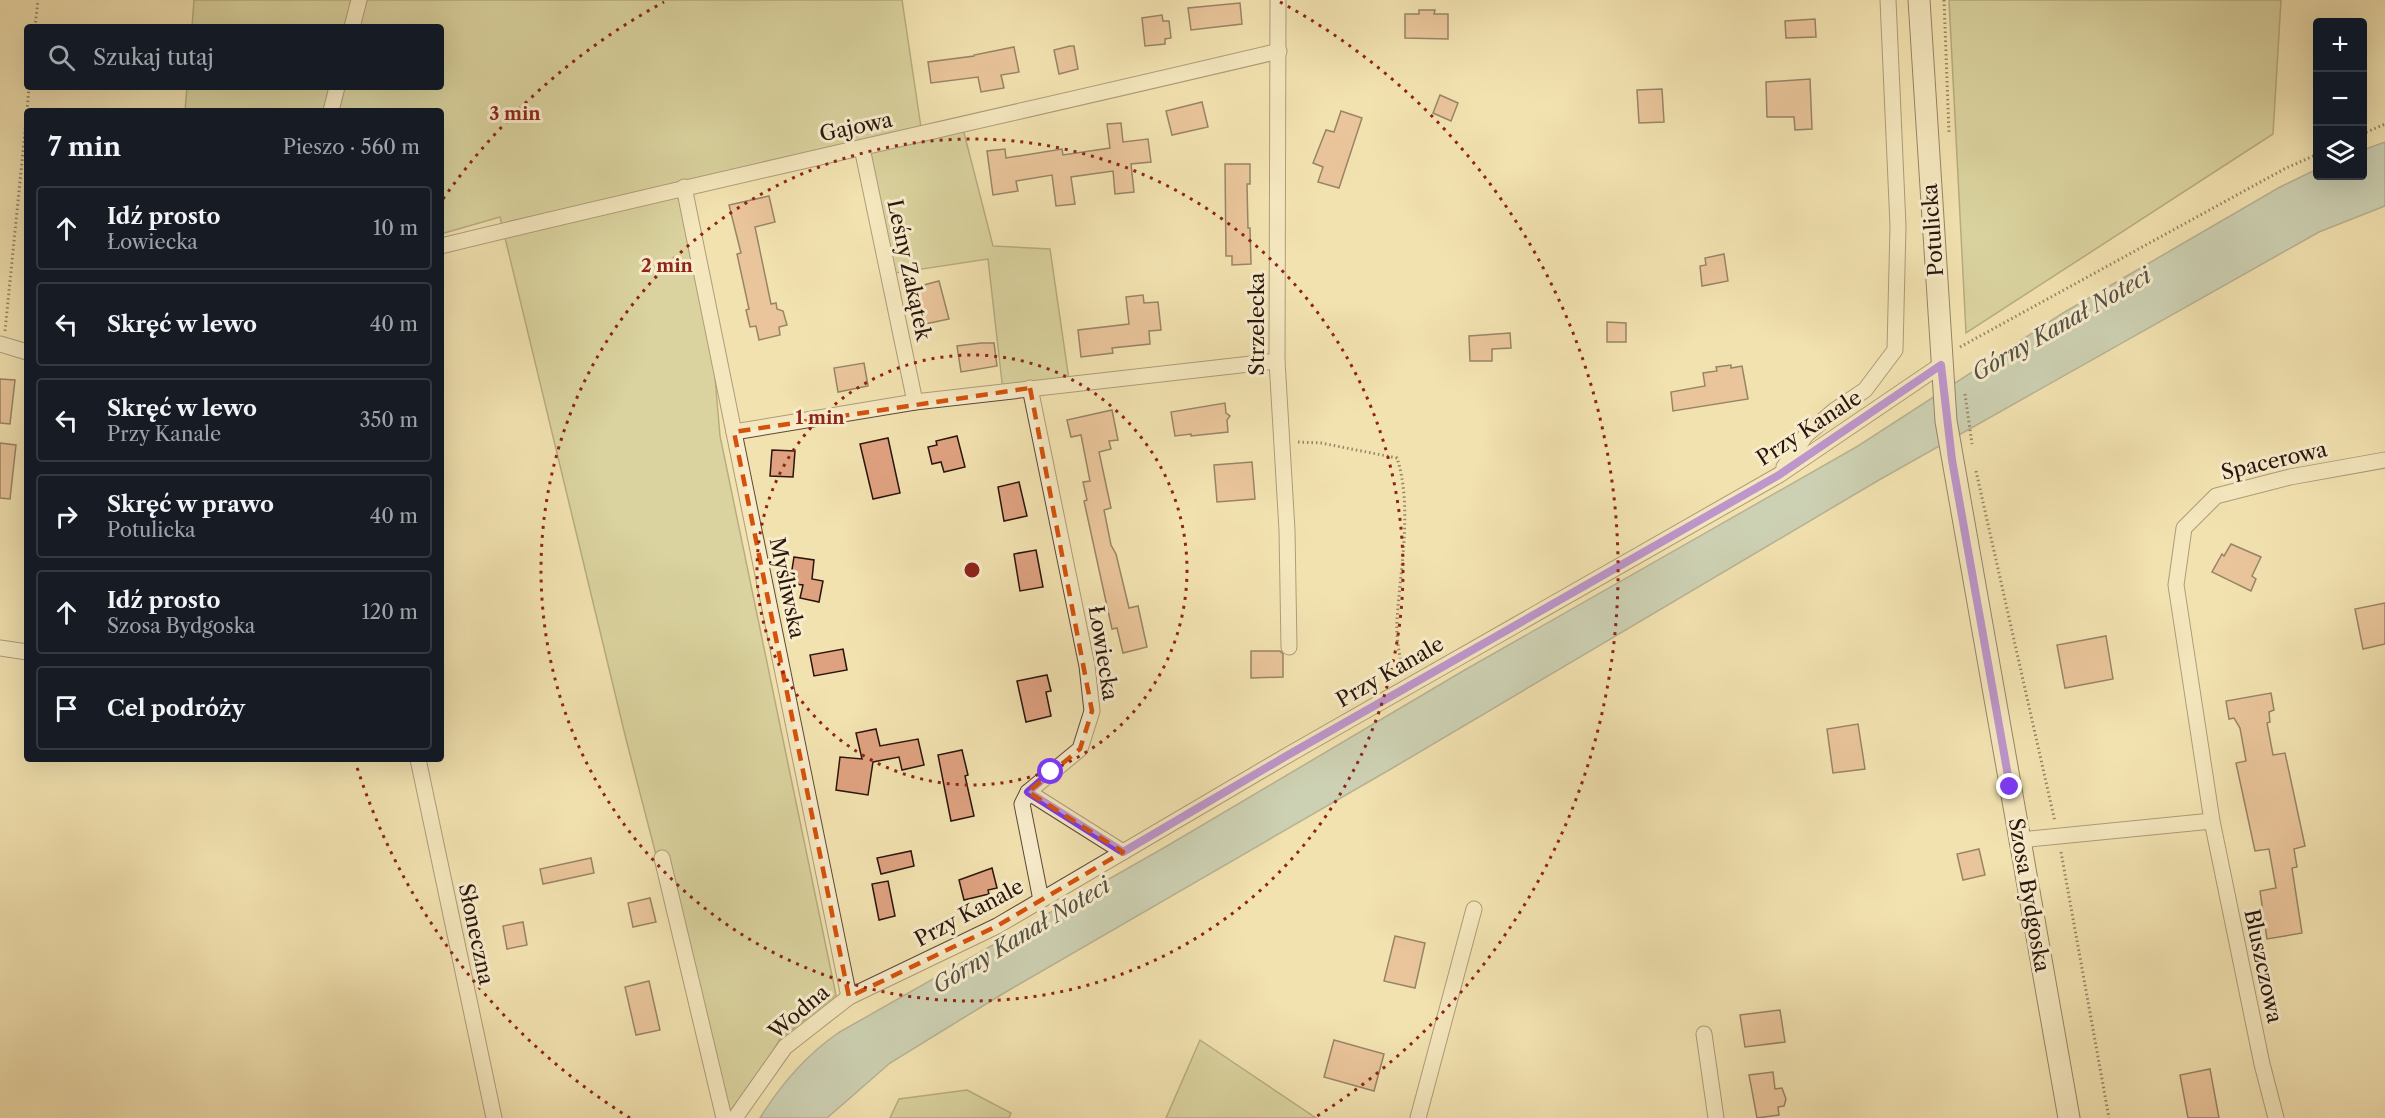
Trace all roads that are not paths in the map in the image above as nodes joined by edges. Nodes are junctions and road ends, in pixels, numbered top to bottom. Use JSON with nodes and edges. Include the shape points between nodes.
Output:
{"nodes":[{"id":1,"x":359,"y":0,"type":"edge"},
{"id":2,"x":1278,"y":0,"type":"edge"},
{"id":3,"x":1888,"y":0,"type":"edge"},
{"id":4,"x":1919,"y":0,"type":"edge"},
{"id":5,"x":353,"y":24,"type":"edge"},
{"id":6,"x":1279,"y":51,"type":"junction"},
{"id":7,"x":336,"y":90,"type":"edge"},
{"id":8,"x":332,"y":108,"type":"edge"},
{"id":9,"x":862,"y":148,"type":"junction"},
{"id":10,"x":684,"y":187,"type":"junction"},
{"id":11,"x":444,"y":245,"type":"edge"},
{"id":12,"x":2,"y":344,"type":"edge"},
{"id":13,"x":24,"y":351,"type":"edge"},
{"id":14,"x":1277,"y":361,"type":"junction"},
{"id":15,"x":1942,"y":374,"type":"junction"},
{"id":16,"x":1030,"y":388,"type":"junction"},
{"id":17,"x":915,"y":402,"type":"junction"},
{"id":18,"x":734,"y":432,"type":"junction"},
{"id":19,"x":1952,"y":460,"type":"joint"},
{"id":20,"x":2385,"y":460,"type":"edge"},
{"id":21,"x":1779,"y":475,"type":"junction"},
{"id":22,"x":2184,"y":528,"type":"joint"},
{"id":23,"x":1289,"y":647,"type":"dead end"},
{"id":24,"x":0,"y":648,"type":"edge"},
{"id":25,"x":24,"y":652,"type":"edge"},
{"id":26,"x":419,"y":762,"type":"edge"},
{"id":27,"x":1028,"y":792,"type":"junction"},
{"id":28,"x":2212,"y":822,"type":"junction"},
{"id":29,"x":2020,"y":840,"type":"junction"},
{"id":30,"x":1123,"y":852,"type":"junction"},
{"id":31,"x":662,"y":858,"type":"dead end"},
{"id":32,"x":1041,"y":900,"type":"junction"},
{"id":33,"x":1474,"y":909,"type":"dead end"},
{"id":34,"x":849,"y":997,"type":"junction"},
{"id":35,"x":1704,"y":1034,"type":"dead end"},
{"id":36,"x":494,"y":1118,"type":"edge"},
{"id":37,"x":724,"y":1118,"type":"edge"},
{"id":38,"x":735,"y":1118,"type":"edge"},
{"id":39,"x":1418,"y":1118,"type":"edge"},
{"id":40,"x":1716,"y":1118,"type":"edge"},
{"id":41,"x":2069,"y":1118,"type":"edge"},
{"id":42,"x":2276,"y":1118,"type":"edge"}],
"edges":[{"from":1,"to":5,"type":"street"},
{"from":2,"to":6,"type":"street","name":"Strzelecka"},
{"from":3,"to":21,"type":"street","via":[[1898,226],[1895,350],[1865,390],[1806,435]]},
{"from":4,"to":15,"type":"street","name":"Potulicka"},
{"from":6,"to":9,"type":"street","name":"Gajowa"},
{"from":6,"to":14,"type":"street","name":"Strzelecka"},
{"from":7,"to":8,"type":"street"},
{"from":9,"to":10,"type":"street","name":"Gajowa"},
{"from":9,"to":17,"type":"street","name":"Leśny Zakątek"},
{"from":10,"to":11,"type":"street","name":"Gajowa"},
{"from":10,"to":18,"type":"street","name":"Myśliwska"},
{"from":12,"to":13,"type":"street"},
{"from":14,"to":16,"type":"street"},
{"from":14,"to":23,"type":"street","name":"Strzelecka"},
{"from":15,"to":19,"type":"street","name":"Potulicka"},
{"from":15,"to":21,"type":"street","name":"Przy Kanale"},
{"from":16,"to":17,"type":"street"},
{"from":16,"to":27,"type":"street","name":"Łowiecka","via":[[1087,666],[1092,711],[1080,749]]},
{"from":17,"to":18,"type":"street"},
{"from":18,"to":34,"type":"street","name":"Myśliwska"},
{"from":19,"to":29,"type":"street","name":"Szosa Bydgoska"},
{"from":20,"to":22,"type":"street","name":"Spacerowa","via":[[2290,477],[2216,496]]},
{"from":21,"to":30,"type":"street","name":"Przy Kanale"},
{"from":22,"to":28,"type":"street","name":"Bluszczowa","via":[[2176,585]]},
{"from":24,"to":25,"type":"street"},
{"from":26,"to":36,"type":"street","name":"Słoneczna"},
{"from":27,"to":30,"type":"street"},
{"from":27,"to":32,"type":"street","via":[[1022,804]]},
{"from":28,"to":29,"type":"street"},
{"from":28,"to":42,"type":"street","name":"Bluszczowa"},
{"from":29,"to":41,"type":"street","name":"Szosa Bydgoska"},
{"from":30,"to":32,"type":"street","name":"Przy Kanale"},
{"from":31,"to":37,"type":"street"},
{"from":32,"to":34,"type":"street","name":"Przy Kanale","via":[[997,926]]},
{"from":33,"to":39,"type":"street"},
{"from":34,"to":38,"type":"street","name":"Wodna","via":[[785,1047]]},
{"from":35,"to":40,"type":"street"}]}
